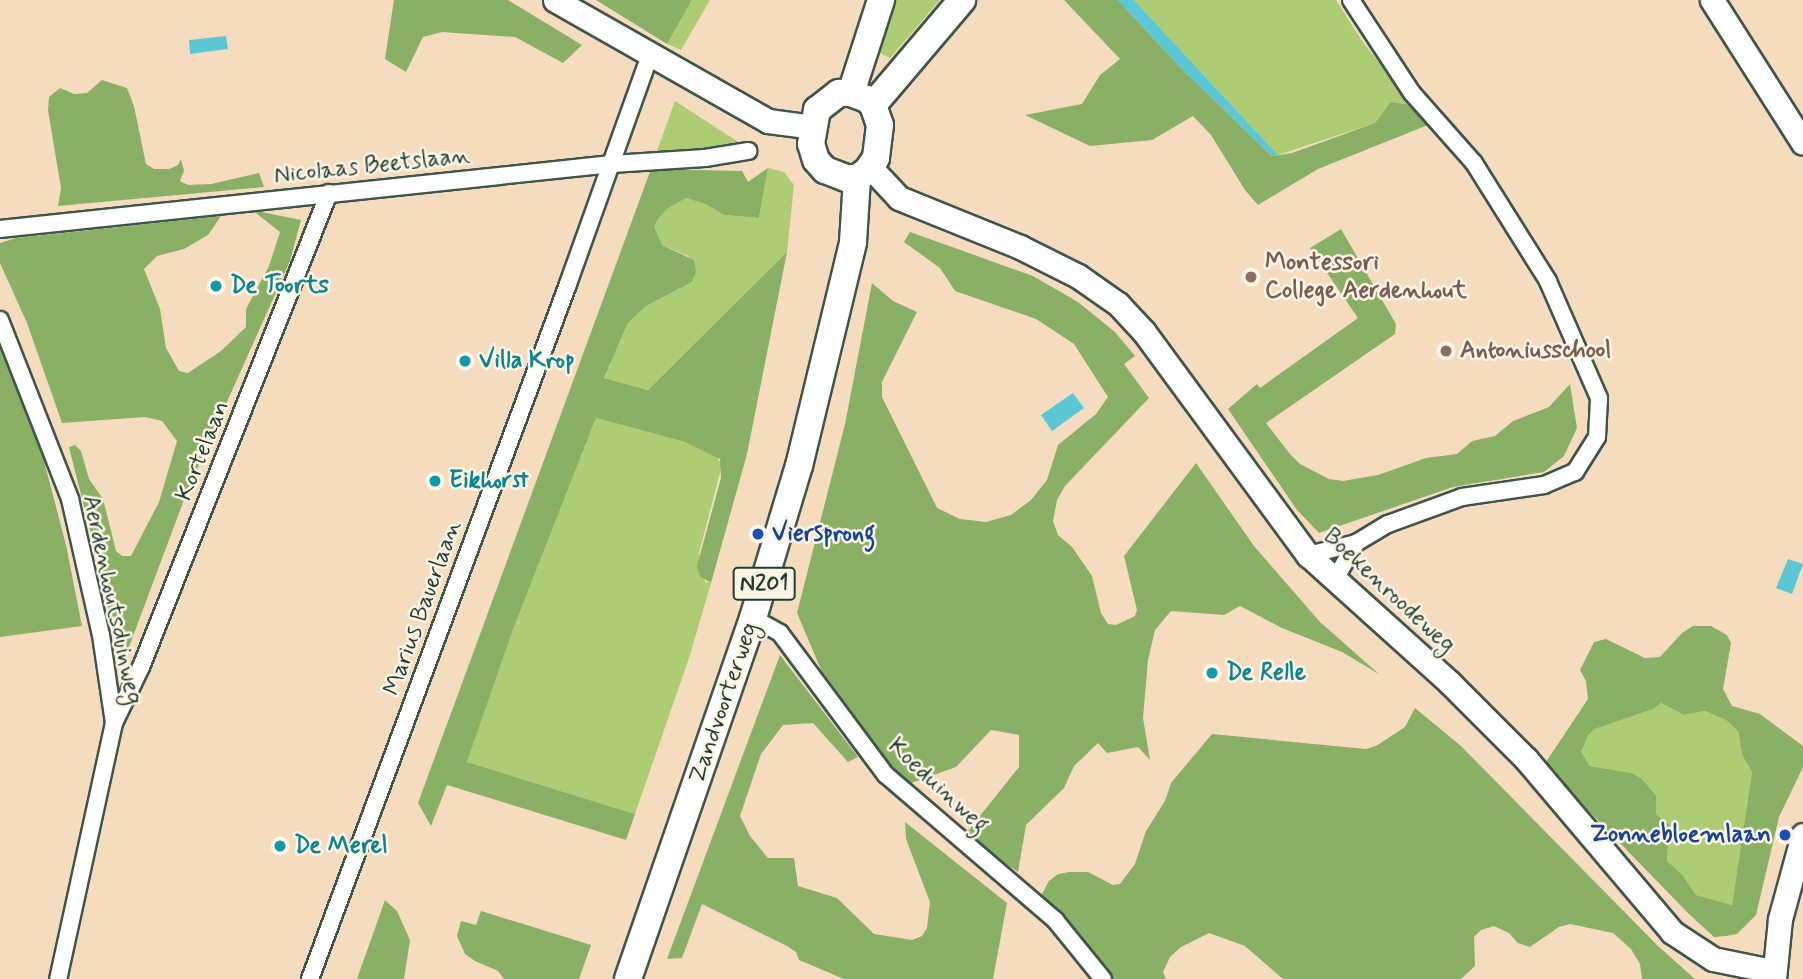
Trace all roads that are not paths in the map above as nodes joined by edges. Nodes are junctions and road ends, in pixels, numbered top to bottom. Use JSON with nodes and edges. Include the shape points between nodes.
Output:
{"nodes":[{"id":1,"x":555,"y":0,"type":"edge"},
{"id":2,"x":881,"y":0,"type":"edge"},
{"id":3,"x":962,"y":0,"type":"edge"},
{"id":4,"x":1351,"y":0,"type":"edge"},
{"id":5,"x":1712,"y":0,"type":"edge"},
{"id":6,"x":650,"y":55,"type":"junction"},
{"id":7,"x":862,"y":99,"type":"junction"},
{"id":8,"x":813,"y":127,"type":"junction"},
{"id":9,"x":1803,"y":143,"type":"edge"},
{"id":10,"x":748,"y":150,"type":"dead end"},
{"id":11,"x":612,"y":164,"type":"junction"},
{"id":12,"x":864,"y":172,"type":"junction"},
{"id":13,"x":329,"y":193,"type":"junction"},
{"id":14,"x":0,"y":229,"type":"edge"},
{"id":15,"x":0,"y":320,"type":"edge"},
{"id":16,"x":1356,"y":543,"type":"junction"},
{"id":17,"x":1308,"y":555,"type":"junction"},
{"id":18,"x":1335,"y":579,"type":"junction"},
{"id":19,"x":753,"y":618,"type":"junction"},
{"id":20,"x":114,"y":723,"type":"junction"},
{"id":21,"x":1803,"y":835,"type":"edge"},
{"id":22,"x":1773,"y":975,"type":"edge"},
{"id":23,"x":58,"y":979,"type":"edge"},
{"id":24,"x":310,"y":979,"type":"edge"},
{"id":25,"x":628,"y":979,"type":"edge"},
{"id":26,"x":1103,"y":979,"type":"edge"}],
"edges":[{"from":1,"to":6,"type":"main road"},
{"from":2,"to":7,"type":"main road","number":"N201"},
{"from":3,"to":7,"type":"main road"},
{"from":4,"to":16,"type":"street","via":[[1412,93],[1474,163],[1542,271],[1599,398],[1597,438],[1575,472],[1544,485],[1462,497],[1388,524]]},
{"from":5,"to":9,"type":"main road"},
{"from":6,"to":8,"type":"main road","via":[[768,121]]},
{"from":6,"to":11,"type":"street","name":"Marius Bauerlaan"},
{"from":7,"to":8,"type":"main road","via":[[839,93],[817,110]]},
{"from":7,"to":12,"type":"main road","number":"N201","via":[[881,136]]},
{"from":8,"to":12,"type":"main road","via":[[811,144],[819,164],[834,174]]},
{"from":10,"to":11,"type":"street","name":"Nicolaas Beetslaan","via":[[705,158]]},
{"from":11,"to":13,"type":"street","name":"Nicolaas Beetslaan"},
{"from":11,"to":24,"type":"street","name":"Marius Bauerlaan"},
{"from":12,"to":17,"type":"main road","name":"Boekenroodeweg","via":[[899,198],[1020,247],[1079,276],[1118,304],[1144,331]]},
{"from":12,"to":19,"type":"main road","name":"Zandvoorterweg","number":"N201","via":[[853,242],[799,466]]},
{"from":13,"to":14,"type":"street","name":"Nicolaas Beetslaan"},
{"from":13,"to":20,"type":"street","name":"Kortelaan","via":[[141,667]]},
{"from":15,"to":20,"type":"street","name":"Aerdenhoutsduinweg","via":[[70,499],[101,635]]},
{"from":16,"to":17,"type":"street"},
{"from":16,"to":18,"type":"street"},
{"from":17,"to":18,"type":"main road","name":"Boekenroodeweg"},
{"from":18,"to":22,"type":"main road","name":"Boekenroodeweg","via":[[1450,682],[1526,759],[1672,932],[1713,959]]},
{"from":19,"to":25,"type":"main road","name":"Zandvoorterweg","number":"N201"},
{"from":19,"to":26,"type":"street","name":"Koeduinweg","via":[[779,633],[887,775],[1055,920]]},
{"from":20,"to":23,"type":"street","name":"Aerdenhoutsduinweg"},
{"from":21,"to":22,"type":"main road","via":[[1780,919]]}]}
